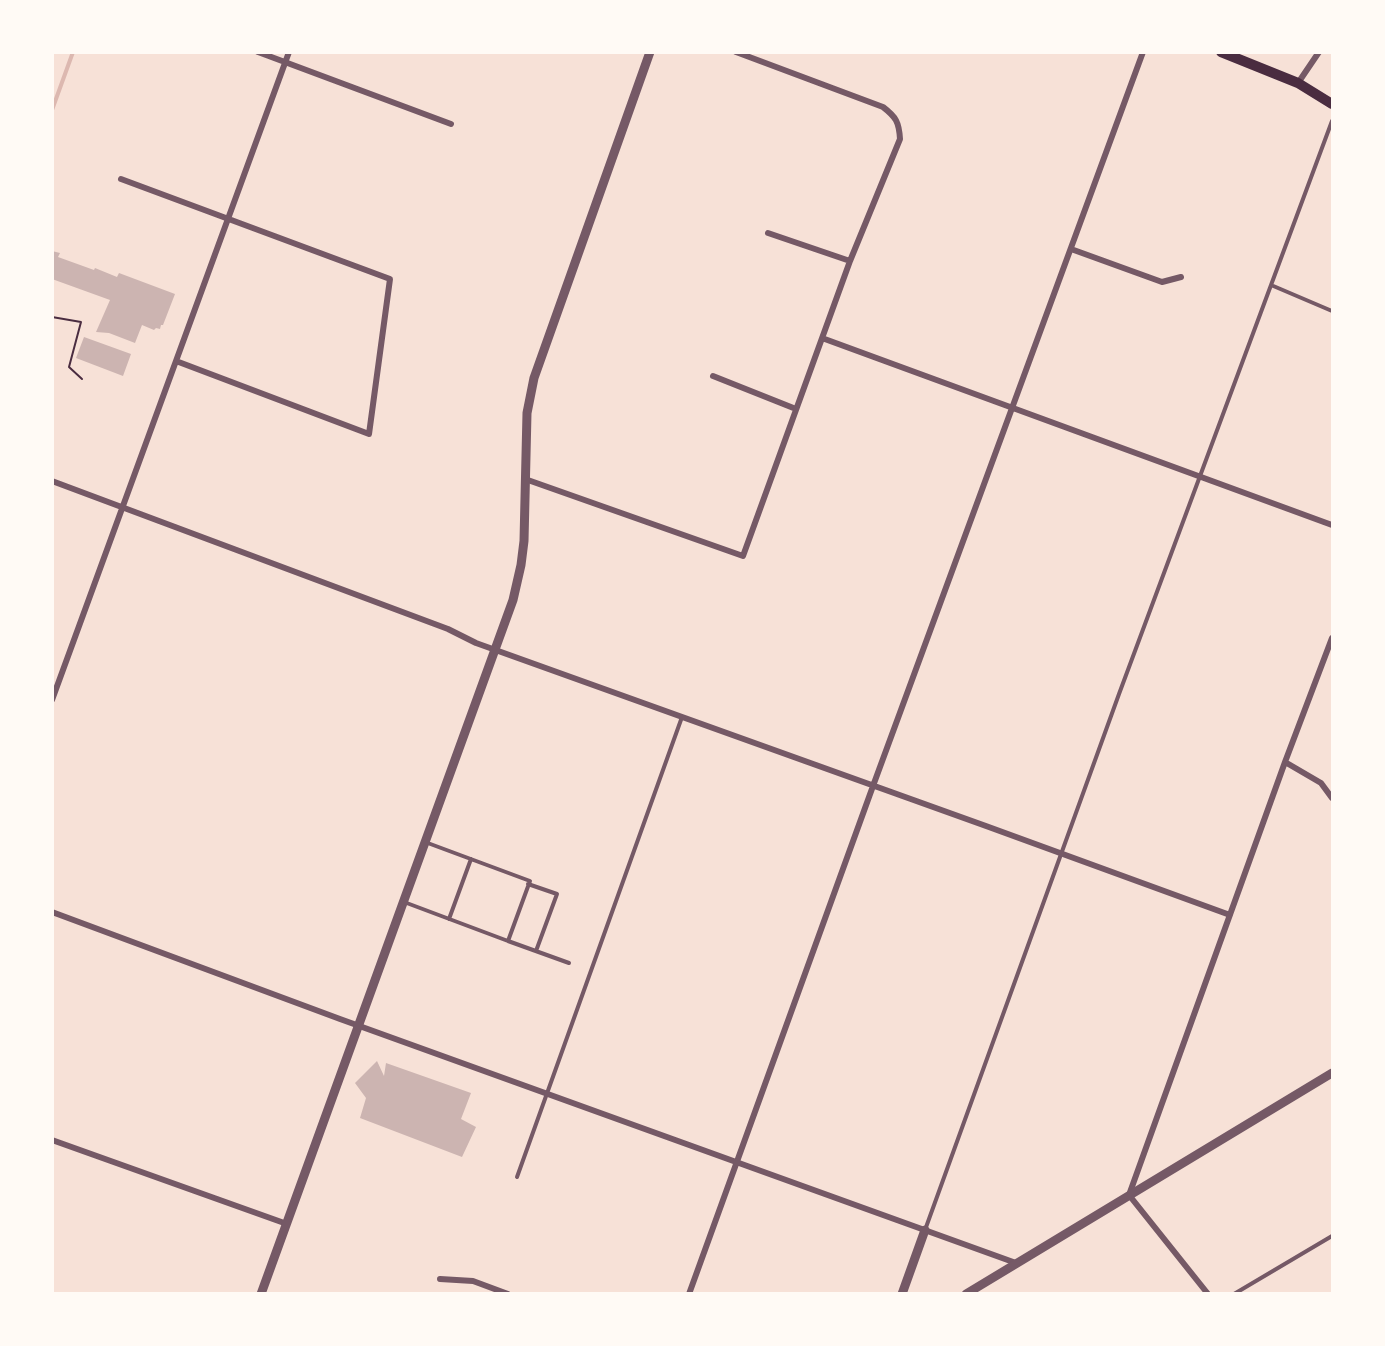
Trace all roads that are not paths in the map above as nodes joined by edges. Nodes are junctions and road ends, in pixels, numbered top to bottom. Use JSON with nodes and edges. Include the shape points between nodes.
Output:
{"nodes":[{"id":1,"x":258,"y":52,"type":"edge"},
{"id":2,"x":288,"y":52,"type":"edge"},
{"id":3,"x":650,"y":52,"type":"edge"},
{"id":4,"x":736,"y":52,"type":"edge"},
{"id":5,"x":1143,"y":52,"type":"edge"},
{"id":6,"x":1221,"y":52,"type":"edge"},
{"id":7,"x":1319,"y":52,"type":"edge"},
{"id":8,"x":285,"y":63,"type":"junction"},
{"id":9,"x":1298,"y":83,"type":"junction"},
{"id":10,"x":1332,"y":104,"type":"edge"},
{"id":11,"x":1332,"y":121,"type":"edge"},
{"id":12,"x":451,"y":124,"type":"dead end"},
{"id":13,"x":121,"y":179,"type":"dead end"},
{"id":14,"x":228,"y":218,"type":"junction"},
{"id":15,"x":768,"y":233,"type":"dead end"},
{"id":16,"x":1071,"y":249,"type":"junction"},
{"id":17,"x":850,"y":261,"type":"junction"},
{"id":18,"x":1180,"y":277,"type":"dead end"},
{"id":19,"x":1271,"y":285,"type":"junction"},
{"id":20,"x":1332,"y":311,"type":"edge"},
{"id":21,"x":822,"y":338,"type":"junction"},
{"id":22,"x":176,"y":361,"type":"junction"},
{"id":23,"x":713,"y":376,"type":"dead end"},
{"id":24,"x":1013,"y":408,"type":"junction"},
{"id":25,"x":796,"y":409,"type":"junction"},
{"id":26,"x":1199,"y":476,"type":"junction"},
{"id":27,"x":525,"y":479,"type":"junction"},
{"id":28,"x":52,"y":481,"type":"edge"},
{"id":29,"x":123,"y":507,"type":"junction"},
{"id":30,"x":1332,"y":525,"type":"edge"},
{"id":31,"x":1332,"y":638,"type":"edge"},
{"id":32,"x":496,"y":650,"type":"junction"},
{"id":33,"x":52,"y":700,"type":"edge"},
{"id":34,"x":682,"y":717,"type":"junction"},
{"id":35,"x":1285,"y":762,"type":"junction"},
{"id":36,"x":873,"y":786,"type":"junction"},
{"id":37,"x":1332,"y":798,"type":"edge"},
{"id":38,"x":425,"y":842,"type":"junction"},
{"id":39,"x":1061,"y":853,"type":"junction"},
{"id":40,"x":471,"y":859,"type":"junction"},
{"id":41,"x":528,"y":884,"type":"junction"},
{"id":42,"x":403,"y":901,"type":"junction"},
{"id":43,"x":52,"y":912,"type":"edge"},
{"id":44,"x":1230,"y":915,"type":"junction"},
{"id":45,"x":449,"y":919,"type":"junction"},
{"id":46,"x":508,"y":941,"type":"junction"},
{"id":47,"x":536,"y":951,"type":"junction"},
{"id":48,"x":569,"y":963,"type":"dead end"},
{"id":49,"x":358,"y":1026,"type":"junction"},
{"id":50,"x":1332,"y":1073,"type":"edge"},
{"id":51,"x":547,"y":1095,"type":"junction"},
{"id":52,"x":52,"y":1140,"type":"edge"},
{"id":53,"x":736,"y":1162,"type":"junction"},
{"id":54,"x":517,"y":1177,"type":"dead end"},
{"id":55,"x":1129,"y":1195,"type":"junction"},
{"id":56,"x":287,"y":1224,"type":"junction"},
{"id":57,"x":925,"y":1230,"type":"junction"},
{"id":58,"x":1332,"y":1236,"type":"edge"},
{"id":59,"x":1016,"y":1263,"type":"junction"},
{"id":60,"x":440,"y":1278,"type":"dead end"},
{"id":61,"x":261,"y":1293,"type":"edge"},
{"id":62,"x":508,"y":1293,"type":"edge"},
{"id":63,"x":689,"y":1293,"type":"edge"},
{"id":64,"x":902,"y":1293,"type":"edge"},
{"id":65,"x":966,"y":1293,"type":"edge"},
{"id":66,"x":1208,"y":1293,"type":"edge"},
{"id":67,"x":1234,"y":1293,"type":"edge"}],
"edges":[{"from":1,"to":8,"type":"street"},
{"from":2,"to":8,"type":"street"},
{"from":3,"to":27,"type":"street","via":[[534,378],[527,413]]},
{"from":4,"to":17,"type":"street","via":[[883,107],[899,124],[900,139]]},
{"from":5,"to":16,"type":"street"},
{"from":6,"to":9,"type":"main road"},
{"from":7,"to":9,"type":"street"},
{"from":8,"to":12,"type":"street"},
{"from":8,"to":14,"type":"street"},
{"from":9,"to":10,"type":"main road"},
{"from":11,"to":19,"type":"lane"},
{"from":13,"to":14,"type":"street"},
{"from":14,"to":22,"type":"street"},
{"from":14,"to":22,"type":"street","via":[[390,279],[369,434]]},
{"from":15,"to":17,"type":"street"},
{"from":16,"to":18,"type":"street","via":[[1162,282]]},
{"from":16,"to":24,"type":"street"},
{"from":17,"to":21,"type":"street"},
{"from":19,"to":20,"type":"lane"},
{"from":19,"to":26,"type":"lane"},
{"from":21,"to":24,"type":"street"},
{"from":21,"to":25,"type":"street"},
{"from":22,"to":29,"type":"street"},
{"from":23,"to":25,"type":"street"},
{"from":24,"to":26,"type":"street"},
{"from":24,"to":36,"type":"street"},
{"from":25,"to":27,"type":"street","via":[[743,556]]},
{"from":26,"to":30,"type":"street"},
{"from":26,"to":39,"type":"lane"},
{"from":27,"to":32,"type":"street","via":[[521,565]]},
{"from":28,"to":29,"type":"street"},
{"from":29,"to":32,"type":"street"},
{"from":29,"to":33,"type":"street"},
{"from":31,"to":35,"type":"street"},
{"from":32,"to":34,"type":"street"},
{"from":32,"to":38,"type":"street"},
{"from":34,"to":36,"type":"street"},
{"from":34,"to":51,"type":"lane"},
{"from":35,"to":37,"type":"street","via":[[1321,783]]},
{"from":35,"to":44,"type":"street"},
{"from":36,"to":39,"type":"street"},
{"from":36,"to":53,"type":"street"},
{"from":38,"to":40,"type":"lane"},
{"from":38,"to":42,"type":"street"},
{"from":39,"to":44,"type":"street"},
{"from":39,"to":57,"type":"lane"},
{"from":40,"to":41,"type":"lane","via":[[530,881]]},
{"from":40,"to":45,"type":"lane"},
{"from":41,"to":46,"type":"lane"},
{"from":41,"to":47,"type":"lane","via":[[557,894]]},
{"from":42,"to":45,"type":"lane"},
{"from":42,"to":49,"type":"street"},
{"from":43,"to":49,"type":"street"},
{"from":44,"to":55,"type":"street"},
{"from":45,"to":46,"type":"lane"},
{"from":46,"to":47,"type":"lane"},
{"from":47,"to":48,"type":"lane"},
{"from":49,"to":51,"type":"street"},
{"from":49,"to":56,"type":"street"},
{"from":50,"to":55,"type":"street"},
{"from":51,"to":53,"type":"street"},
{"from":51,"to":54,"type":"lane"},
{"from":52,"to":56,"type":"street"},
{"from":53,"to":57,"type":"street"},
{"from":53,"to":63,"type":"street"},
{"from":55,"to":59,"type":"street"},
{"from":55,"to":66,"type":"street"},
{"from":56,"to":61,"type":"street"},
{"from":57,"to":59,"type":"street"},
{"from":57,"to":64,"type":"street"},
{"from":58,"to":67,"type":"lane"},
{"from":59,"to":65,"type":"street"},
{"from":60,"to":62,"type":"street","via":[[473,1281]]}]}
